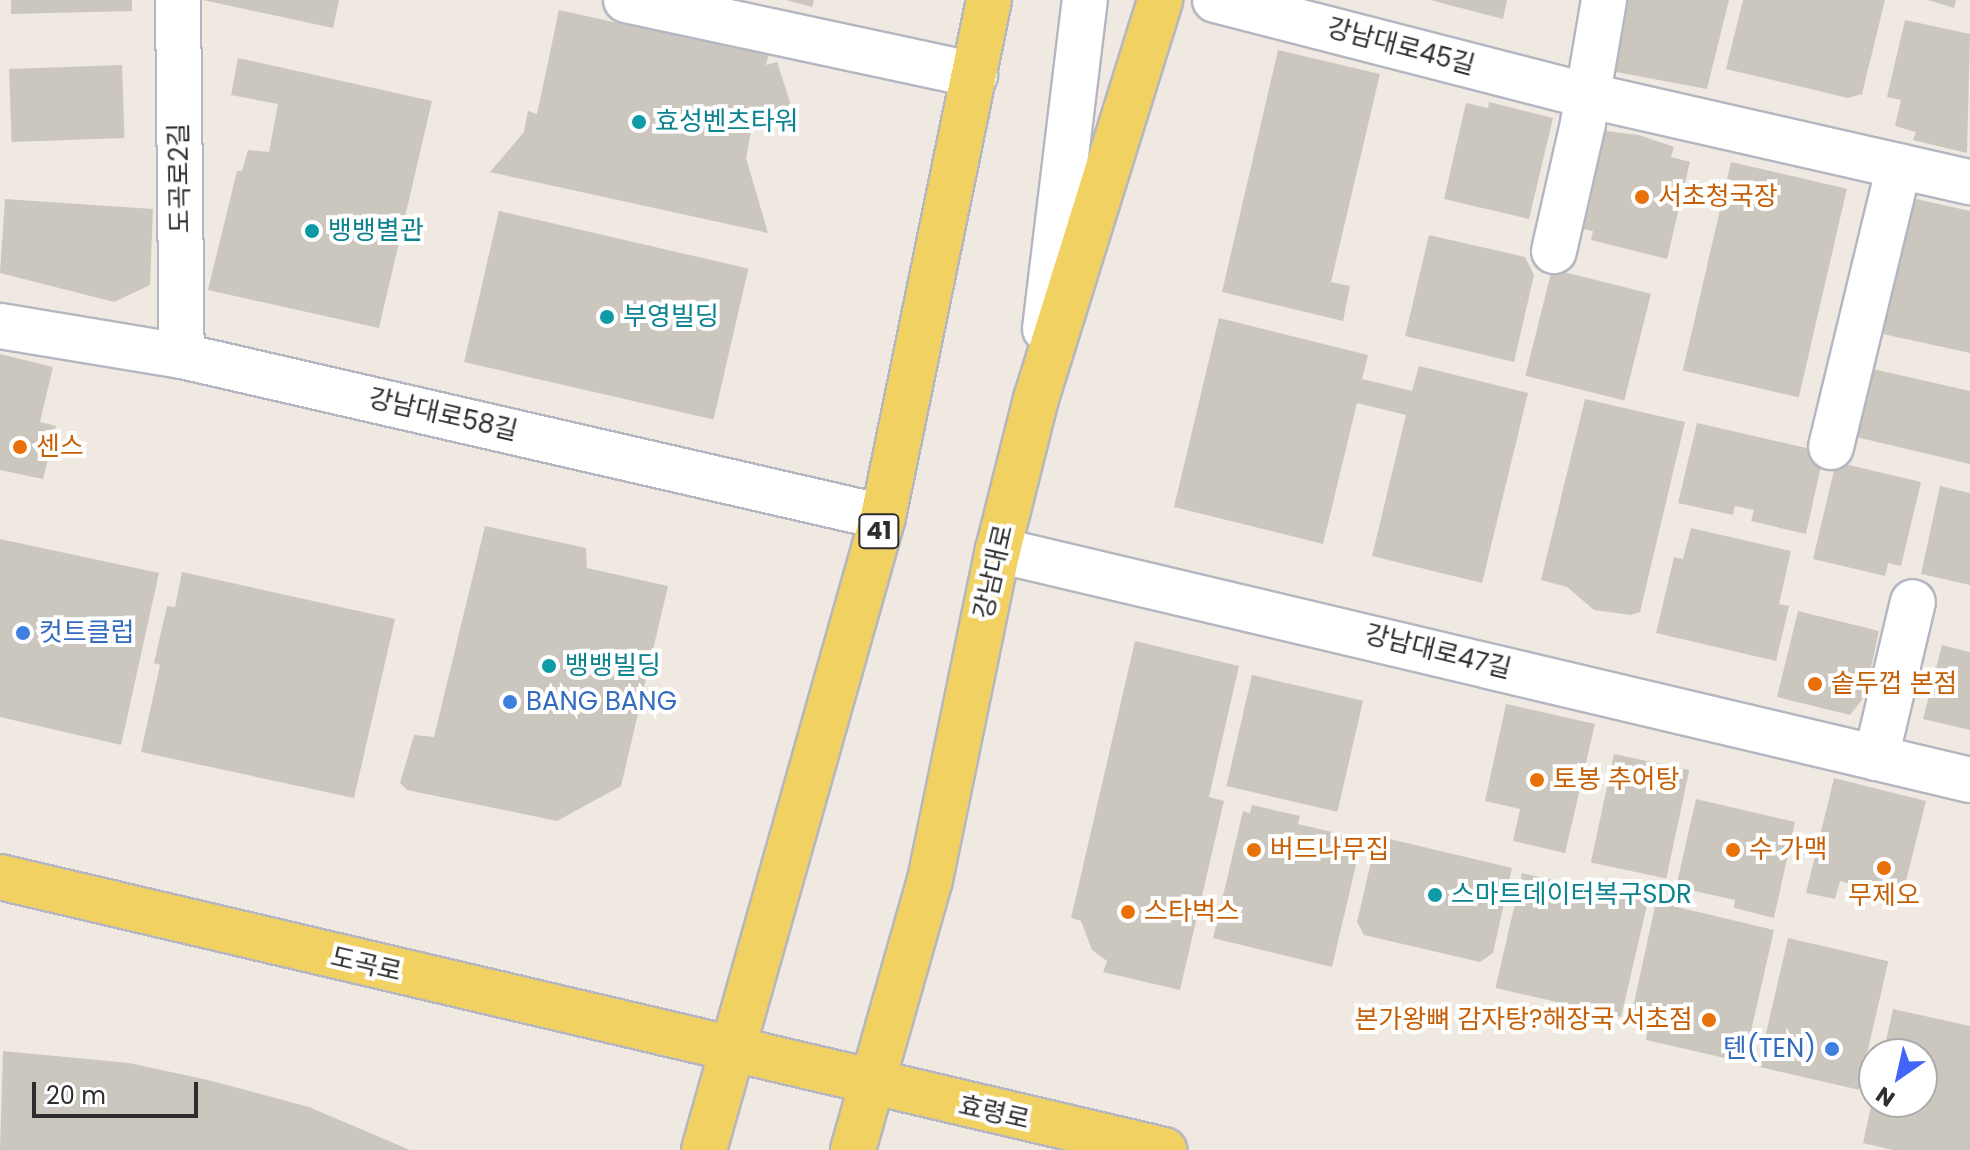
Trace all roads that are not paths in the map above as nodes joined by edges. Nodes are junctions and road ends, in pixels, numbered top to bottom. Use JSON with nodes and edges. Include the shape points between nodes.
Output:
{"nodes":[{"id":1,"x":178,"y":0,"type":"edge"},
{"id":2,"x":626,"y":0,"type":"edge"},
{"id":3,"x":989,"y":0,"type":"edge"},
{"id":4,"x":1085,"y":0,"type":"edge"},
{"id":5,"x":1160,"y":0,"type":"edge"},
{"id":6,"x":1215,"y":0,"type":"edge"},
{"id":7,"x":1604,"y":0,"type":"edge"},
{"id":8,"x":975,"y":75,"type":"junction"},
{"id":9,"x":1586,"y":95,"type":"junction"},
{"id":10,"x":1899,"y":166,"type":"junction"},
{"id":11,"x":1970,"y":182,"type":"edge"},
{"id":12,"x":1554,"y":251,"type":"dead end"},
{"id":13,"x":0,"y":326,"type":"edge"},
{"id":14,"x":182,"y":356,"type":"junction"},
{"id":15,"x":1036,"y":399,"type":"junction"},
{"id":16,"x":1831,"y":447,"type":"dead end"},
{"id":17,"x":883,"y":517,"type":"junction"},
{"id":18,"x":998,"y":550,"type":"junction"},
{"id":19,"x":1913,"y":602,"type":"dead end"},
{"id":20,"x":1876,"y":758,"type":"junction"},
{"id":21,"x":1970,"y":780,"type":"edge"},
{"id":22,"x":0,"y":877,"type":"edge"},
{"id":23,"x":732,"y":1052,"type":"junction"},
{"id":24,"x":870,"y":1084,"type":"junction"},
{"id":25,"x":704,"y":1150,"type":"edge"},
{"id":26,"x":853,"y":1150,"type":"edge"},
{"id":27,"x":1164,"y":1150,"type":"edge"}],
"edges":[{"from":1,"to":14,"type":"street","name":"도곡로2길"},
{"from":2,"to":8,"type":"street"},
{"from":3,"to":8,"type":"main road","number":"41"},
{"from":4,"to":15,"type":"street"},
{"from":5,"to":15,"type":"main road","name":"강남대로"},
{"from":6,"to":9,"type":"street","name":"강남대로45길"},
{"from":7,"to":9,"type":"street"},
{"from":8,"to":17,"type":"main road","number":"41"},
{"from":9,"to":10,"type":"street","name":"강남대로45길"},
{"from":9,"to":12,"type":"street"},
{"from":10,"to":11,"type":"street","name":"강남대로45길"},
{"from":10,"to":16,"type":"street"},
{"from":13,"to":14,"type":"street","name":"강남대로58길"},
{"from":14,"to":17,"type":"street","name":"강남대로58길"},
{"from":15,"to":18,"type":"main road","name":"강남대로"},
{"from":17,"to":23,"type":"main road","number":"41"},
{"from":18,"to":20,"type":"street","name":"강남대로47길"},
{"from":18,"to":24,"type":"main road","name":"강남대로","via":[[930,880]]},
{"from":19,"to":20,"type":"street"},
{"from":20,"to":21,"type":"street","name":"강남대로47길"},
{"from":22,"to":23,"type":"main road","name":"도곡로"},
{"from":23,"to":24,"type":"main road","name":"도곡로"},
{"from":23,"to":25,"type":"main road","number":"41"},
{"from":24,"to":26,"type":"main road","name":"강남대로"},
{"from":24,"to":27,"type":"main road","name":"효령로"}]}
